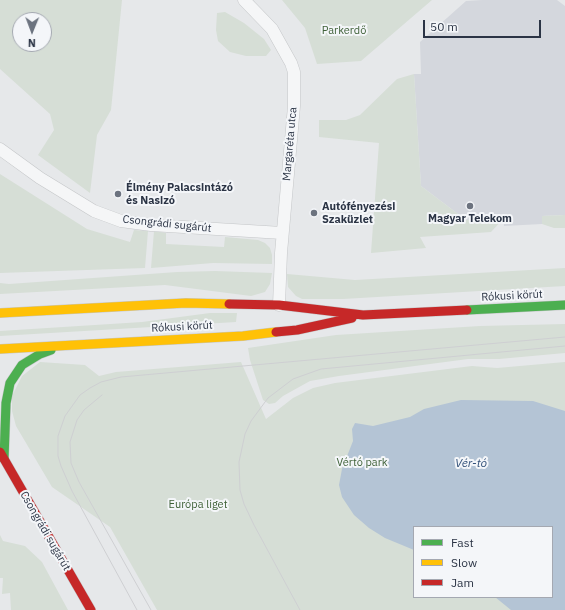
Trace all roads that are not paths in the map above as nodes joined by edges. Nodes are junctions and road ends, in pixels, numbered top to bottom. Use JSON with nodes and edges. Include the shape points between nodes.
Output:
{"nodes":[{"id":1,"x":244,"y":0,"type":"edge"},
{"id":2,"x":0,"y":149,"type":"edge"},
{"id":3,"x":282,"y":233,"type":"junction"},
{"id":4,"x":7,"y":303,"type":"dead end"},
{"id":5,"x":565,"y":305,"type":"edge"},
{"id":6,"x":51,"y":310,"type":"junction"},
{"id":7,"x":0,"y":312,"type":"edge"},
{"id":8,"x":280,"y":313,"type":"junction"},
{"id":9,"x":363,"y":315,"type":"junction"},
{"id":10,"x":269,"y":323,"type":"dead end"},
{"id":11,"x":297,"y":330,"type":"junction"},
{"id":12,"x":251,"y":335,"type":"junction"},
{"id":13,"x":65,"y":345,"type":"junction"},
{"id":14,"x":0,"y":349,"type":"edge"},
{"id":15,"x":2,"y":456,"type":"edge"},
{"id":16,"x":91,"y":610,"type":"edge"}],
"edges":[{"from":1,"to":3,"type":"street","name":"Margaréta utca","via":[[272,29],[292,63],[294,72],[294,106]]},
{"from":2,"to":3,"type":"street","name":"Csongrádi sugárút","via":[[40,178],[94,211],[122,220],[151,225]]},
{"from":3,"to":8,"type":"street","name":"Margaréta utca"},
{"from":4,"to":6,"type":"main road"},
{"from":5,"to":9,"type":"main road","name":"Rókusi körút"},
{"from":6,"to":7,"type":"main road","name":"Rókusi körút"},
{"from":6,"to":8,"type":"main road","name":"Rókusi körút","via":[[158,304]]},
{"from":8,"to":9,"type":"main road","name":"Rókusi körút"},
{"from":8,"to":11,"type":"main road"},
{"from":9,"to":11,"type":"main road","name":"Rókusi körút"},
{"from":10,"to":12,"type":"main road","via":[[264,329]]},
{"from":11,"to":12,"type":"main road","name":"Rókusi körút"},
{"from":12,"to":13,"type":"main road","name":"Rókusi körút"},
{"from":13,"to":14,"type":"main road","name":"Rókusi körút"},
{"from":13,"to":15,"type":"main road","via":[[22,365],[10,383]]},
{"from":15,"to":16,"type":"main road","name":"Csongrádi sugárút"}]}
